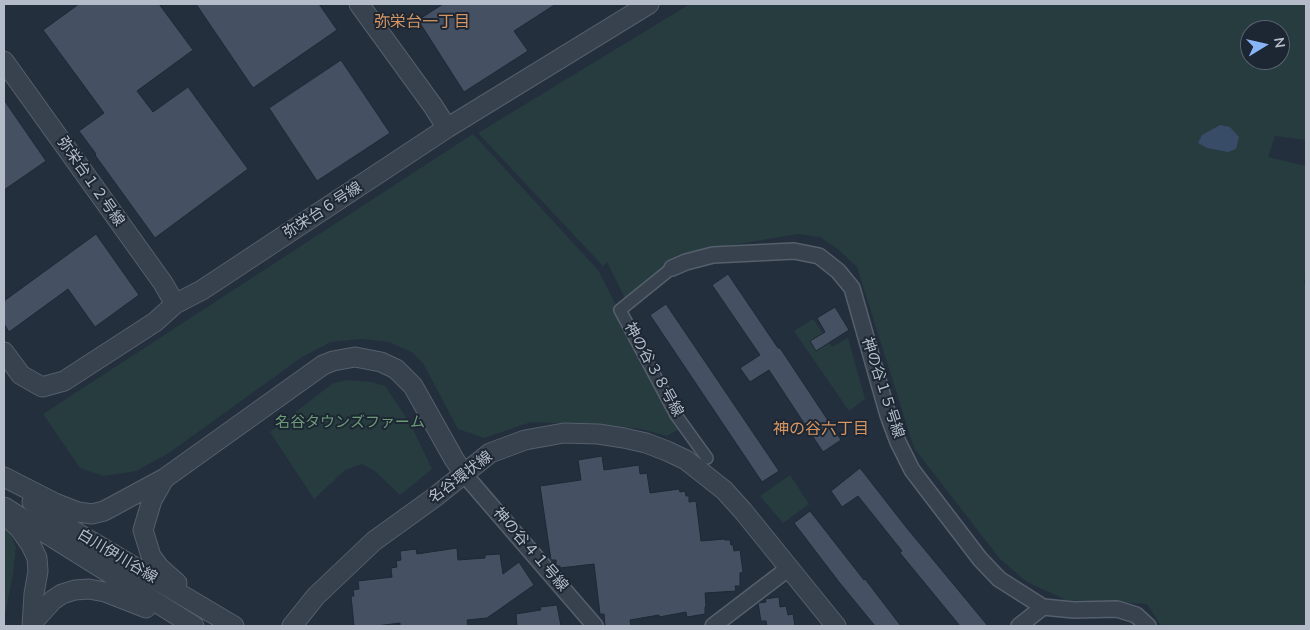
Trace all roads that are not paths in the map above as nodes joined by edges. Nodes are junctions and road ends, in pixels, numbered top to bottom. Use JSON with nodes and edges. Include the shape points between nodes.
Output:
{"nodes":[{"id":1,"x":359,"y":4,"type":"edge"},
{"id":2,"x":649,"y":4,"type":"edge"},
{"id":3,"x":4,"y":61,"type":"edge"},
{"id":4,"x":447,"y":128,"type":"junction"},
{"id":5,"x":672,"y":268,"type":"joint"},
{"id":6,"x":175,"y":304,"type":"junction"},
{"id":7,"x":4,"y":352,"type":"edge"},
{"id":8,"x":707,"y":458,"type":"dead end"},
{"id":9,"x":464,"y":474,"type":"junction"},
{"id":10,"x":4,"y":477,"type":"edge"},
{"id":11,"x":165,"y":478,"type":"junction"},
{"id":12,"x":4,"y":483,"type":"edge"},
{"id":13,"x":4,"y":507,"type":"edge"},
{"id":14,"x":4,"y":514,"type":"edge"},
{"id":15,"x":789,"y":568,"type":"junction"},
{"id":16,"x":1043,"y":607,"type":"junction"},
{"id":17,"x":205,"y":609,"type":"junction"},
{"id":18,"x":32,"y":624,"type":"edge"},
{"id":19,"x":186,"y":626,"type":"edge"},
{"id":20,"x":194,"y":626,"type":"edge"},
{"id":21,"x":234,"y":626,"type":"edge"},
{"id":22,"x":292,"y":626,"type":"edge"},
{"id":23,"x":595,"y":626,"type":"edge"},
{"id":24,"x":713,"y":626,"type":"edge"},
{"id":25,"x":836,"y":626,"type":"edge"},
{"id":26,"x":1019,"y":626,"type":"edge"},
{"id":27,"x":1148,"y":626,"type":"edge"}],
"edges":[{"from":1,"to":4,"type":"street"},
{"from":2,"to":4,"type":"street","name":"弥栄台６号線"},
{"from":3,"to":6,"type":"street","name":"弥栄台１２号線"},
{"from":4,"to":6,"type":"street","name":"弥栄台６号線","via":[[202,290]]},
{"from":5,"to":8,"type":"street","name":"神の谷３８号線","via":[[620,310],[676,415]]},
{"from":5,"to":16,"type":"street","name":"神の谷１５号線","via":[[713,255],[794,251],[819,256],[838,271],[852,288],[888,415],[912,470],[999,579]]},
{"from":6,"to":7,"type":"street","name":"弥栄台６号線","via":[[155,322],[64,381],[42,387],[21,375]]},
{"from":9,"to":11,"type":"street","via":[[413,386],[396,370],[381,362],[355,357],[323,365]]},
{"from":9,"to":15,"type":"street","name":"名谷環状線","via":[[490,453],[525,440],[564,433],[598,434],[646,443],[686,460],[724,490]]},
{"from":9,"to":22,"type":"street","name":"名谷環状線","via":[[374,541],[316,596]]},
{"from":9,"to":23,"type":"street","name":"神の谷４１号線"},
{"from":10,"to":11,"type":"street","via":[[55,503],[92,514],[104,511]]},
{"from":11,"to":17,"type":"street","via":[[147,513],[143,530],[146,544],[159,567]]},
{"from":12,"to":17,"type":"street","name":"白川伊川谷線","via":[[74,531]]},
{"from":13,"to":20,"type":"street","name":"白川伊川谷線"},
{"from":14,"to":18,"type":"street","via":[[19,528],[37,558]]},
{"from":15,"to":24,"type":"street"},
{"from":15,"to":25,"type":"street","name":"名谷環状線"},
{"from":16,"to":26,"type":"street"},
{"from":16,"to":27,"type":"street","name":"神の谷１５号線","via":[[1117,610],[1136,615]]},
{"from":17,"to":21,"type":"street","name":"白川伊川谷線"},
{"from":18,"to":19,"type":"street","via":[[62,594],[89,589],[133,601]]}]}
